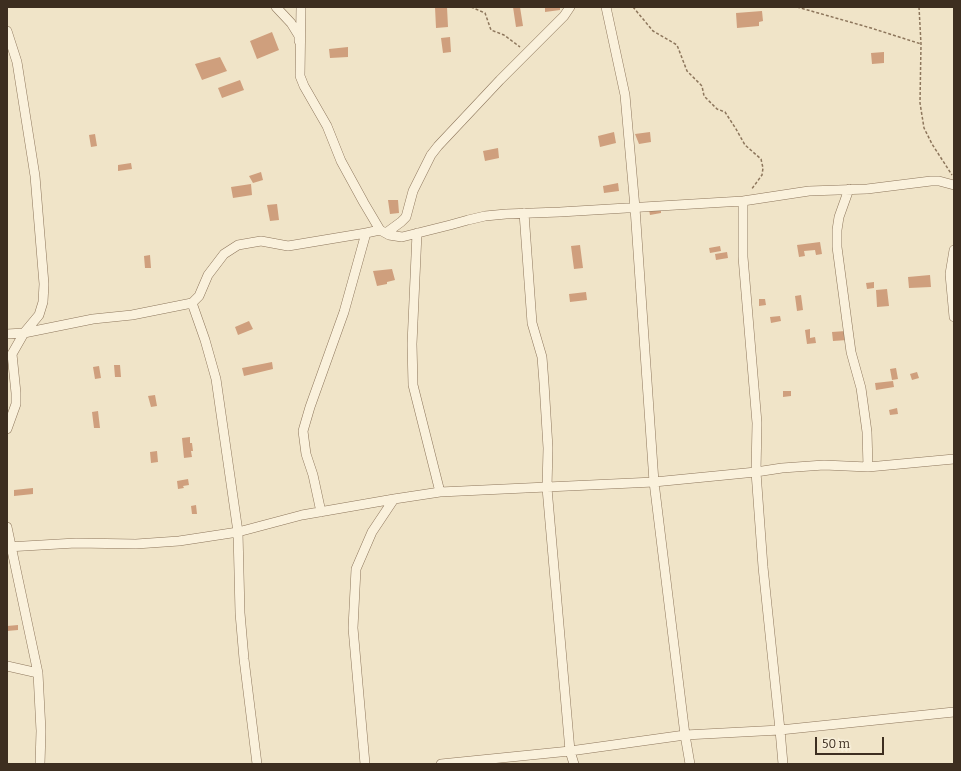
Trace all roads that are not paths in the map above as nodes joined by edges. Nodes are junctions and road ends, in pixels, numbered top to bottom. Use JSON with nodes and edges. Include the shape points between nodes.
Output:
{"nodes":[{"id":1,"x":276,"y":7,"type":"edge"},
{"id":2,"x":301,"y":7,"type":"edge"},
{"id":3,"x":570,"y":7,"type":"edge"},
{"id":4,"x":606,"y":7,"type":"edge"},
{"id":5,"x":7,"y":31,"type":"edge"},
{"id":6,"x":301,"y":52,"type":"junction"},
{"id":7,"x":954,"y":185,"type":"edge"},
{"id":8,"x":849,"y":189,"type":"junction"},
{"id":9,"x":744,"y":201,"type":"junction"},
{"id":10,"x":635,"y":208,"type":"junction"},
{"id":11,"x":524,"y":213,"type":"junction"},
{"id":12,"x":383,"y":231,"type":"junction"},
{"id":13,"x":366,"y":233,"type":"junction"},
{"id":14,"x":417,"y":234,"type":"junction"},
{"id":15,"x":954,"y":250,"type":"edge"},
{"id":16,"x":192,"y":303,"type":"junction"},
{"id":17,"x":954,"y":317,"type":"edge"},
{"id":18,"x":24,"y":333,"type":"junction"},
{"id":19,"x":7,"y":334,"type":"edge"},
{"id":20,"x":7,"y":429,"type":"edge"},
{"id":21,"x":954,"y":459,"type":"edge"},
{"id":22,"x":868,"y":467,"type":"junction"},
{"id":23,"x":756,"y":472,"type":"junction"},
{"id":24,"x":654,"y":482,"type":"junction"},
{"id":25,"x":547,"y":488,"type":"junction"},
{"id":26,"x":440,"y":492,"type":"junction"},
{"id":27,"x":394,"y":499,"type":"junction"},
{"id":28,"x":321,"y":512,"type":"junction"},
{"id":29,"x":7,"y":527,"type":"edge"},
{"id":30,"x":238,"y":532,"type":"junction"},
{"id":31,"x":9,"y":546,"type":"edge"},
{"id":32,"x":7,"y":666,"type":"edge"},
{"id":33,"x":38,"y":673,"type":"junction"},
{"id":34,"x":954,"y":712,"type":"edge"},
{"id":35,"x":780,"y":730,"type":"junction"},
{"id":36,"x":685,"y":735,"type":"junction"},
{"id":37,"x":570,"y":751,"type":"junction"},
{"id":38,"x":40,"y":764,"type":"edge"},
{"id":39,"x":257,"y":764,"type":"edge"},
{"id":40,"x":365,"y":764,"type":"edge"},
{"id":41,"x":441,"y":764,"type":"edge"},
{"id":42,"x":574,"y":764,"type":"edge"},
{"id":43,"x":690,"y":764,"type":"edge"},
{"id":44,"x":782,"y":764,"type":"edge"}],
"edges":[{"from":1,"to":6,"type":"street","via":[[299,36]]},
{"from":2,"to":6,"type":"street"},
{"from":3,"to":12,"type":"street","via":[[434,151],[413,191],[406,217],[402,222]]},
{"from":4,"to":10,"type":"street","via":[[625,95]]},
{"from":5,"to":18,"type":"street","via":[[17,62],[35,176],[44,284],[39,315]]},
{"from":6,"to":12,"type":"street","via":[[300,76],[304,86],[327,126],[341,161]]},
{"from":7,"to":8,"type":"street","via":[[931,181]]},
{"from":8,"to":9,"type":"street","via":[[809,191]]},
{"from":8,"to":22,"type":"street","via":[[839,217],[837,247],[851,352],[861,388],[867,432]]},
{"from":9,"to":10,"type":"street"},
{"from":9,"to":23,"type":"street","via":[[743,257],[757,423]]},
{"from":10,"to":11,"type":"street"},
{"from":10,"to":24,"type":"street"},
{"from":11,"to":14,"type":"street","via":[[485,216]]},
{"from":11,"to":25,"type":"street","via":[[532,323],[542,357],[548,448]]},
{"from":12,"to":13,"type":"street"},
{"from":12,"to":14,"type":"street","via":[[389,235],[402,237]]},
{"from":13,"to":16,"type":"street","via":[[288,246],[261,241],[238,245],[224,254],[208,275],[199,296]]},
{"from":13,"to":28,"type":"street","via":[[344,312],[303,431],[306,454]]},
{"from":14,"to":26,"type":"street","via":[[412,344],[413,385]]},
{"from":15,"to":17,"type":"street","via":[[950,274]]},
{"from":16,"to":18,"type":"street"},
{"from":16,"to":30,"type":"street","via":[[216,379]]},
{"from":18,"to":19,"type":"street"},
{"from":18,"to":20,"type":"street","via":[[12,354],[16,404]]},
{"from":21,"to":22,"type":"street"},
{"from":22,"to":23,"type":"street","via":[[824,465]]},
{"from":23,"to":24,"type":"street"},
{"from":23,"to":35,"type":"street"},
{"from":24,"to":25,"type":"street"},
{"from":24,"to":36,"type":"street"},
{"from":25,"to":26,"type":"street"},
{"from":25,"to":37,"type":"street"},
{"from":26,"to":27,"type":"street"},
{"from":27,"to":28,"type":"street"},
{"from":27,"to":40,"type":"street","via":[[372,532],[356,569],[352,628]]},
{"from":28,"to":30,"type":"street"},
{"from":29,"to":31,"type":"street"},
{"from":30,"to":31,"type":"street","via":[[179,541],[136,544]]},
{"from":30,"to":39,"type":"street","via":[[244,659]]},
{"from":31,"to":33,"type":"street"},
{"from":32,"to":33,"type":"street"},
{"from":33,"to":38,"type":"street"},
{"from":34,"to":35,"type":"street"},
{"from":35,"to":36,"type":"street"},
{"from":35,"to":44,"type":"street"},
{"from":36,"to":37,"type":"street"},
{"from":36,"to":43,"type":"street"},
{"from":37,"to":41,"type":"street"},
{"from":37,"to":42,"type":"street"}]}
